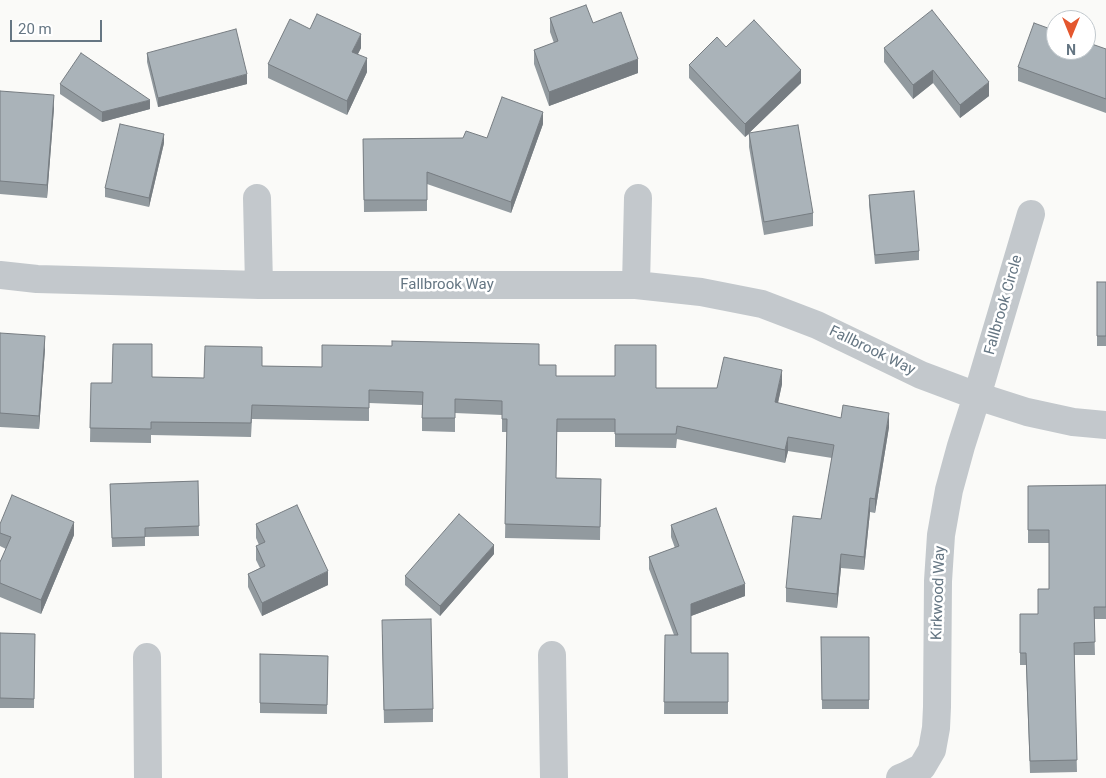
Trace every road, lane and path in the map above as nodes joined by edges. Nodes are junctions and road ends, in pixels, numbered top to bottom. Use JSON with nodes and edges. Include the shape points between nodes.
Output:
{"nodes":[{"id":1,"x":257,"y":198,"type":"dead end"},
{"id":2,"x":638,"y":198,"type":"dead end"},
{"id":3,"x":1031,"y":214,"type":"dead end"},
{"id":4,"x":0,"y":274,"type":"edge"},
{"id":5,"x":259,"y":285,"type":"junction"},
{"id":6,"x":636,"y":285,"type":"junction"},
{"id":7,"x":977,"y":396,"type":"junction"},
{"id":8,"x":1106,"y":425,"type":"edge"},
{"id":9,"x":552,"y":655,"type":"dead end"},
{"id":10,"x":147,"y":657,"type":"dead end"},
{"id":11,"x":148,"y":778,"type":"edge"},
{"id":12,"x":554,"y":778,"type":"edge"},
{"id":13,"x":900,"y":778,"type":"edge"}],
"edges":[{"from":1,"to":5,"type":"street"},
{"from":2,"to":6,"type":"street"},
{"from":3,"to":7,"type":"street","name":"Fallbrook Circle"},
{"from":4,"to":5,"type":"street","name":"Fallbrook Way","via":[[37,279]]},
{"from":5,"to":6,"type":"street","name":"Fallbrook Way"},
{"from":6,"to":7,"type":"street","name":"Fallbrook Way","via":[[701,292],[762,304],[818,324],[921,375]]},
{"from":7,"to":8,"type":"street","name":"Fallbrook Way","via":[[1027,412]]},
{"from":7,"to":13,"type":"street","name":"Kirkwood Way","via":[[951,481],[942,535],[938,581],[936,728],[932,750],[922,767]]},
{"from":9,"to":12,"type":"street"},
{"from":10,"to":11,"type":"street"}]}
